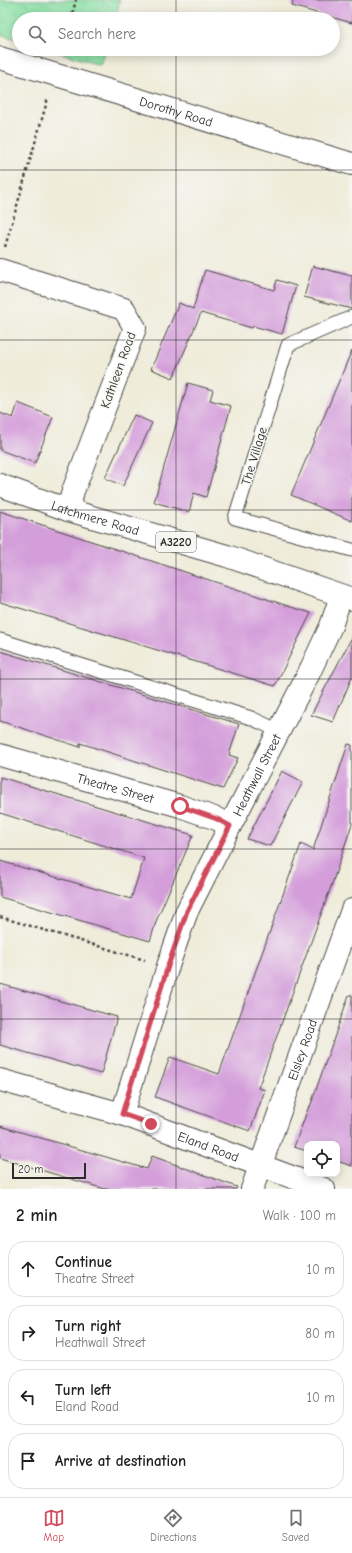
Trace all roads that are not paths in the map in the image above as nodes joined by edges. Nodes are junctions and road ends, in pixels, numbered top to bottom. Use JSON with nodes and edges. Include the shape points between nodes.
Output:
{"nodes":[{"id":1,"x":0,"y":58,"type":"edge"},
{"id":2,"x":352,"y":164,"type":"edge"},
{"id":3,"x":2,"y":261,"type":"edge"},
{"id":4,"x":352,"y":317,"type":"edge"},
{"id":5,"x":0,"y":485,"type":"edge"},
{"id":6,"x":68,"y":510,"type":"junction"},
{"id":7,"x":352,"y":550,"type":"edge"},
{"id":8,"x":346,"y":598,"type":"edge"},
{"id":9,"x":0,"y":640,"type":"edge"},
{"id":10,"x":279,"y":731,"type":"junction"},
{"id":11,"x":0,"y":755,"type":"edge"},
{"id":12,"x":230,"y":826,"type":"junction"},
{"id":13,"x":352,"y":910,"type":"edge"},
{"id":14,"x":0,"y":1080,"type":"edge"},
{"id":15,"x":122,"y":1114,"type":"junction"},
{"id":16,"x":260,"y":1165,"type":"junction"},
{"id":17,"x":252,"y":1189,"type":"edge"},
{"id":18,"x":324,"y":1189,"type":"edge"}],
"edges":[{"from":1,"to":2,"type":"main road","name":"Dorothy Road"},
{"from":3,"to":6,"type":"main road","name":"Kathleen Road","via":[[124,309],[135,328]]},
{"from":4,"to":7,"type":"lane","name":"The Village","via":[[288,344],[235,518]]},
{"from":5,"to":6,"type":"main road","name":"Latchmere Road","number":"A3220"},
{"from":6,"to":8,"type":"main road","name":"Latchmere Road","number":"A3220","via":[[240,560]]},
{"from":8,"to":10,"type":"main road","name":"Heathwall Street"},
{"from":9,"to":10,"type":"lane","via":[[251,718]]},
{"from":10,"to":12,"type":"main road","name":"Heathwall Street"},
{"from":11,"to":12,"type":"main road","name":"Theatre Street","via":[[180,806]]},
{"from":12,"to":15,"type":"main road","name":"Heathwall Street","via":[[187,911]]},
{"from":13,"to":16,"type":"main road","name":"Elsley Road"},
{"from":14,"to":15,"type":"main road","name":"Eland Road"},
{"from":15,"to":16,"type":"main road","name":"Eland Road"},
{"from":16,"to":17,"type":"main road","name":"Elsley Road"},
{"from":16,"to":18,"type":"main road","name":"Eland Road"}]}
